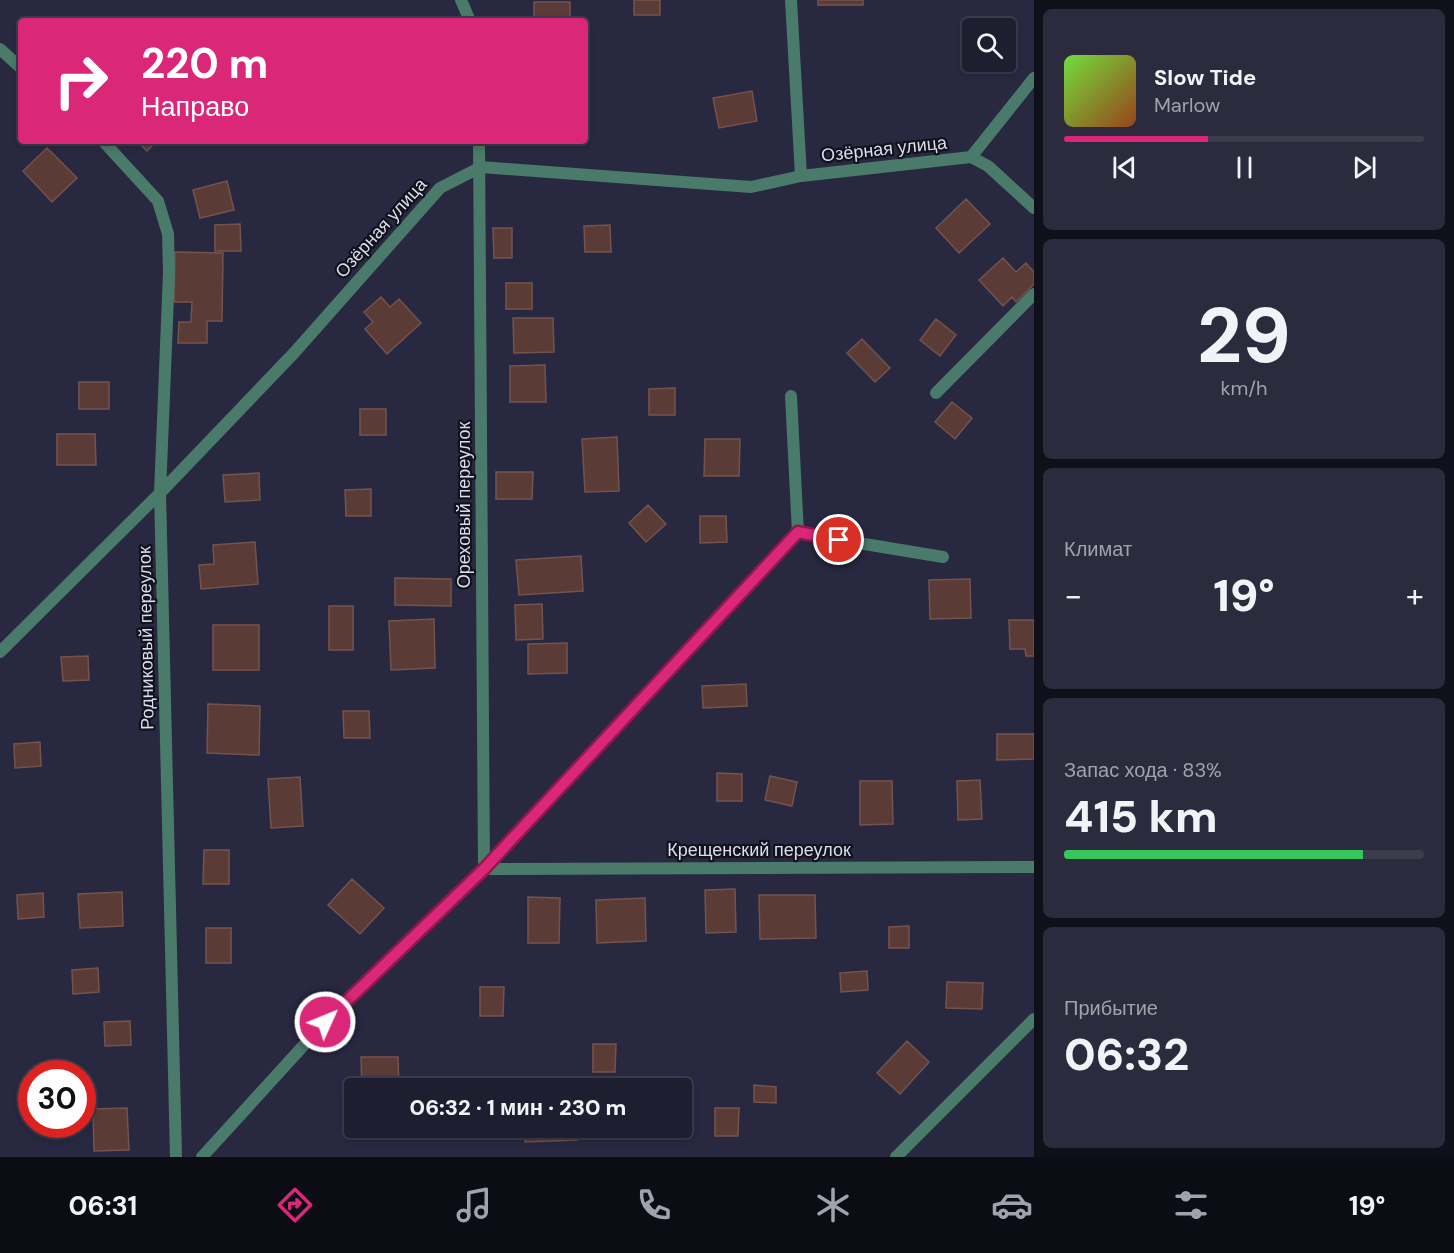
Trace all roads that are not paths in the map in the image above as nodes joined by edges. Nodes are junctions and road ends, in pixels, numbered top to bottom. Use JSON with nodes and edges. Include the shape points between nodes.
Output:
{"nodes":[{"id":1,"x":461,"y":0,"type":"edge"},
{"id":2,"x":791,"y":0,"type":"edge"},
{"id":3,"x":469,"y":18,"type":"edge"},
{"id":4,"x":0,"y":49,"type":"edge"},
{"id":5,"x":18,"y":65,"type":"edge"},
{"id":6,"x":1034,"y":78,"type":"edge"},
{"id":7,"x":106,"y":144,"type":"edge"},
{"id":8,"x":479,"y":144,"type":"edge"},
{"id":9,"x":971,"y":157,"type":"junction"},
{"id":10,"x":481,"y":167,"type":"junction"},
{"id":11,"x":801,"y":176,"type":"junction"},
{"id":12,"x":1034,"y":208,"type":"edge"},
{"id":13,"x":1034,"y":294,"type":"edge"},
{"id":14,"x":936,"y":393,"type":"dead end"},
{"id":15,"x":791,"y":396,"type":"dead end"},
{"id":16,"x":160,"y":493,"type":"junction"},
{"id":17,"x":798,"y":532,"type":"junction"},
{"id":18,"x":943,"y":557,"type":"dead end"},
{"id":19,"x":0,"y":652,"type":"edge"},
{"id":20,"x":1034,"y":867,"type":"edge"},
{"id":21,"x":484,"y":869,"type":"junction"},
{"id":22,"x":1034,"y":1018,"type":"edge"},
{"id":23,"x":176,"y":1157,"type":"edge"},
{"id":24,"x":202,"y":1157,"type":"edge"},
{"id":25,"x":896,"y":1157,"type":"edge"}],
"edges":[{"from":1,"to":3,"type":"street"},
{"from":2,"to":11,"type":"street"},
{"from":4,"to":5,"type":"street"},
{"from":6,"to":9,"type":"street"},
{"from":7,"to":16,"type":"street","name":"Родниковый переулок","via":[[158,201],[168,234]]},
{"from":8,"to":10,"type":"street","name":"Ореховый переулок"},
{"from":9,"to":11,"type":"street","name":"Озёрная улица"},
{"from":9,"to":12,"type":"street","via":[[988,166]]},
{"from":10,"to":11,"type":"street","name":"Озёрная улица","via":[[751,187]]},
{"from":10,"to":16,"type":"street","name":"Озёрная улица","via":[[440,188],[294,353]]},
{"from":10,"to":21,"type":"street","name":"Ореховый переулок"},
{"from":13,"to":14,"type":"street"},
{"from":15,"to":17,"type":"street"},
{"from":16,"to":19,"type":"street","name":"Озёрная улица"},
{"from":16,"to":23,"type":"street","name":"Родниковый переулок"},
{"from":17,"to":18,"type":"street"},
{"from":17,"to":21,"type":"street"},
{"from":20,"to":21,"type":"street","name":"Крещенский переулок"},
{"from":21,"to":24,"type":"street","via":[[325,1022]]},
{"from":22,"to":25,"type":"street"}]}
